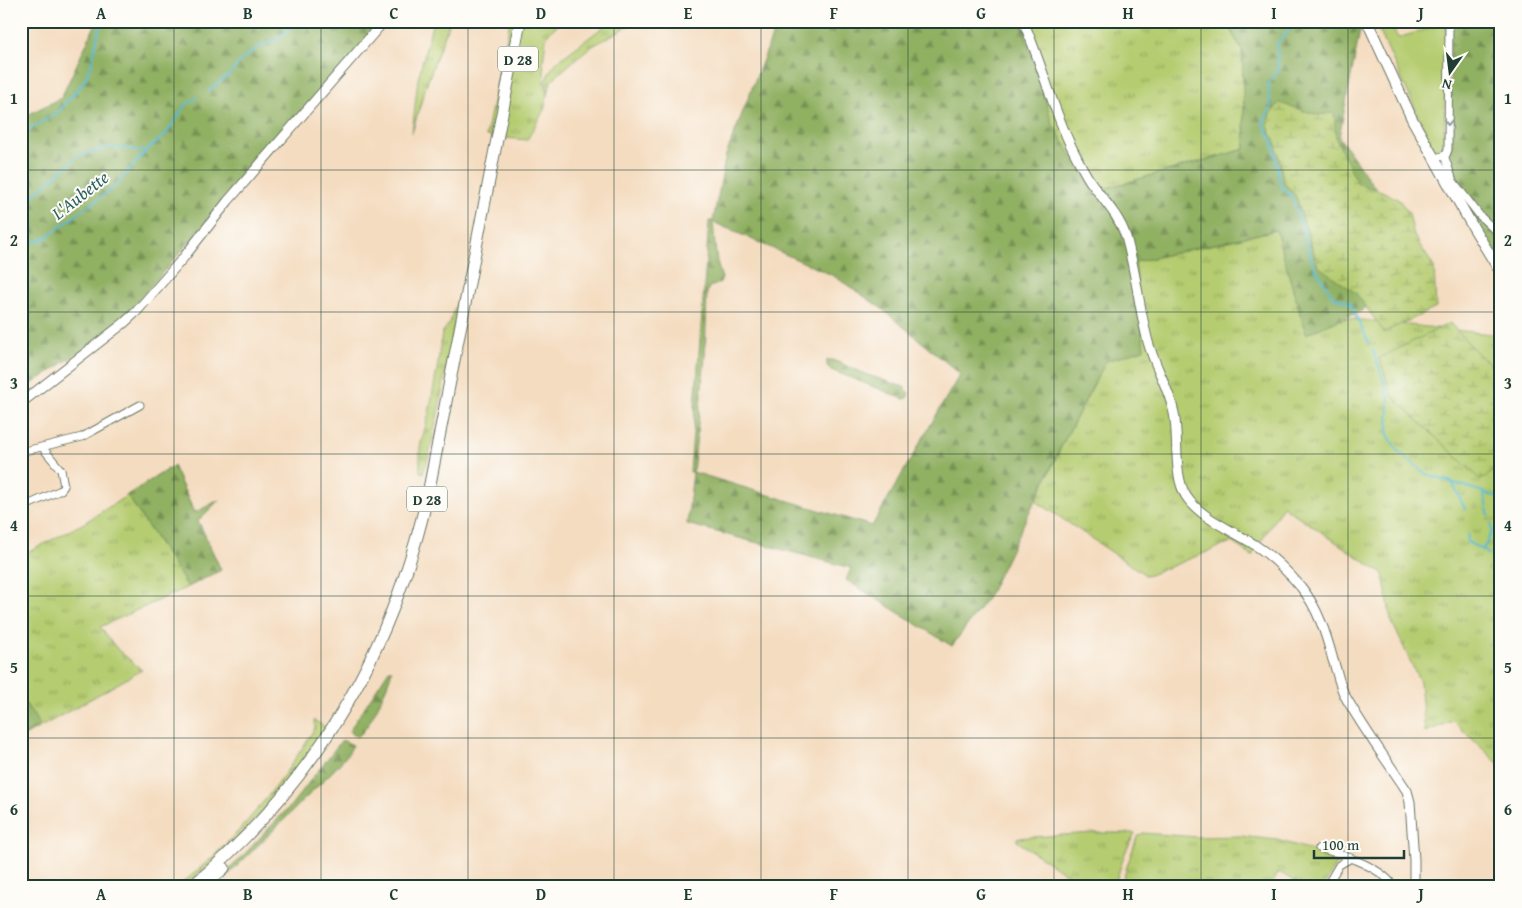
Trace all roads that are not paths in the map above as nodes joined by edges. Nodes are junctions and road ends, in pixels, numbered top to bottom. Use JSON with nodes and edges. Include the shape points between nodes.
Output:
{"nodes":[{"id":1,"x":384,"y":21,"type":"edge"},
{"id":2,"x":520,"y":21,"type":"edge"},
{"id":3,"x":525,"y":21,"type":"edge"},
{"id":4,"x":1023,"y":21,"type":"edge"},
{"id":5,"x":1367,"y":21,"type":"edge"},
{"id":6,"x":1449,"y":21,"type":"edge"},
{"id":7,"x":1439,"y":157,"type":"junction"},
{"id":8,"x":1454,"y":188,"type":"junction"},
{"id":9,"x":1501,"y":236,"type":"edge"},
{"id":10,"x":1501,"y":273,"type":"edge"},
{"id":11,"x":21,"y":403,"type":"edge"},
{"id":12,"x":140,"y":406,"type":"dead end"},
{"id":13,"x":42,"y":447,"type":"junction"},
{"id":14,"x":21,"y":452,"type":"edge"},
{"id":15,"x":21,"y":508,"type":"edge"},
{"id":16,"x":1319,"y":848,"type":"dead end"},
{"id":17,"x":1351,"y":858,"type":"junction"},
{"id":18,"x":191,"y":887,"type":"edge"},
{"id":19,"x":203,"y":887,"type":"edge"},
{"id":20,"x":1326,"y":887,"type":"edge"},
{"id":21,"x":1390,"y":887,"type":"edge"},
{"id":22,"x":1414,"y":887,"type":"edge"}],
"edges":[{"from":1,"to":11,"type":"street","via":[[129,319]]},
{"from":2,"to":18,"type":"main road","number":"D 28","via":[[429,489],[401,591],[363,675],[314,756],[257,825]]},
{"from":3,"to":19,"type":"main road","number":"D 28","via":[[436,486],[418,558],[401,607],[364,686],[317,762],[266,826]]},
{"from":4,"to":22,"type":"street","via":[[1072,149],[1125,234],[1147,340],[1174,415],[1180,482],[1186,497],[1218,523],[1271,557],[1302,589],[1315,608],[1343,692],[1407,791]]},
{"from":5,"to":7,"type":"main road","via":[[1412,119]]},
{"from":6,"to":7,"type":"street","one_way":true,"via":[[1448,150],[1446,155]]},
{"from":7,"to":8,"type":"main road"},
{"from":8,"to":9,"type":"street"},
{"from":8,"to":10,"type":"main road"},
{"from":12,"to":13,"type":"street","via":[[82,437]]},
{"from":13,"to":14,"type":"street"},
{"from":13,"to":15,"type":"street","via":[[61,470],[64,486]]},
{"from":16,"to":17,"type":"street"},
{"from":17,"to":20,"type":"street","via":[[1339,865]]},
{"from":17,"to":21,"type":"street","via":[[1386,876],[1391,882]]}]}
